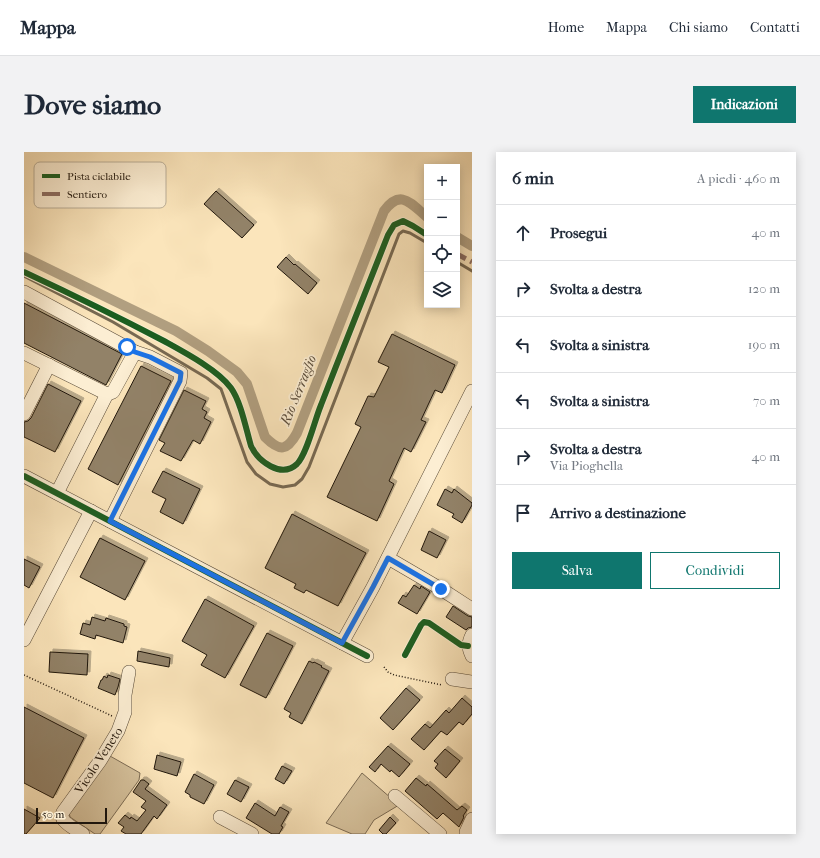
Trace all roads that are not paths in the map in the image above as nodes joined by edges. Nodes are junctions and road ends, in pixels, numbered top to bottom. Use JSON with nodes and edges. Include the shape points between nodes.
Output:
{"nodes":[{"id":1,"x":24,"y":292,"type":"edge"},
{"id":2,"x":135,"y":352,"type":"junction"},
{"id":3,"x":24,"y":353,"type":"edge"},
{"id":4,"x":49,"y":365,"type":"junction"},
{"id":5,"x":472,"y":391,"type":"edge"},
{"id":6,"x":107,"y":394,"type":"junction"},
{"id":7,"x":24,"y":414,"type":"edge"},
{"id":8,"x":24,"y":476,"type":"edge"},
{"id":9,"x":57,"y":493,"type":"junction"},
{"id":10,"x":91,"y":511,"type":"junction"},
{"id":11,"x":110,"y":521,"type":"junction"},
{"id":12,"x":388,"y":558,"type":"junction"},
{"id":13,"x":472,"y":609,"type":"edge"},
{"id":14,"x":472,"y":635,"type":"edge"},
{"id":15,"x":24,"y":640,"type":"edge"},
{"id":16,"x":342,"y":643,"type":"junction"},
{"id":17,"x":367,"y":656,"type":"dead end"},
{"id":18,"x":472,"y":656,"type":"edge"},
{"id":19,"x":129,"y":672,"type":"dead end"},
{"id":20,"x":472,"y":682,"type":"edge"},
{"id":21,"x":449,"y":683,"type":"road end"},
{"id":22,"x":395,"y":796,"type":"dead end"},
{"id":23,"x":220,"y":817,"type":"dead end"},
{"id":24,"x":472,"y":819,"type":"edge"},
{"id":25,"x":83,"y":834,"type":"edge"},
{"id":26,"x":252,"y":834,"type":"edge"},
{"id":27,"x":440,"y":834,"type":"edge"},
{"id":28,"x":466,"y":834,"type":"edge"}],
"edges":[{"from":1,"to":2,"type":"street"},
{"from":2,"to":6,"type":"street","via":[[113,392]]},
{"from":2,"to":11,"type":"street","via":[[181,373],[180,381]]},
{"from":3,"to":4,"type":"street"},
{"from":4,"to":6,"type":"street"},
{"from":4,"to":7,"type":"street"},
{"from":5,"to":12,"type":"street"},
{"from":6,"to":9,"type":"street"},
{"from":8,"to":9,"type":"street"},
{"from":9,"to":10,"type":"street"},
{"from":10,"to":11,"type":"street"},
{"from":10,"to":15,"type":"street"},
{"from":11,"to":16,"type":"street"},
{"from":12,"to":13,"type":"street"},
{"from":12,"to":16,"type":"street"},
{"from":14,"to":18,"type":"street","via":[[468,646]]},
{"from":16,"to":17,"type":"street"},
{"from":19,"to":25,"type":"street","name":"Vicolo Veneto","via":[[125,712],[118,732],[62,815],[66,823]]},
{"from":20,"to":21,"type":"street"},
{"from":22,"to":27,"type":"street"},
{"from":23,"to":26,"type":"street"},
{"from":24,"to":28,"type":"street"}]}
